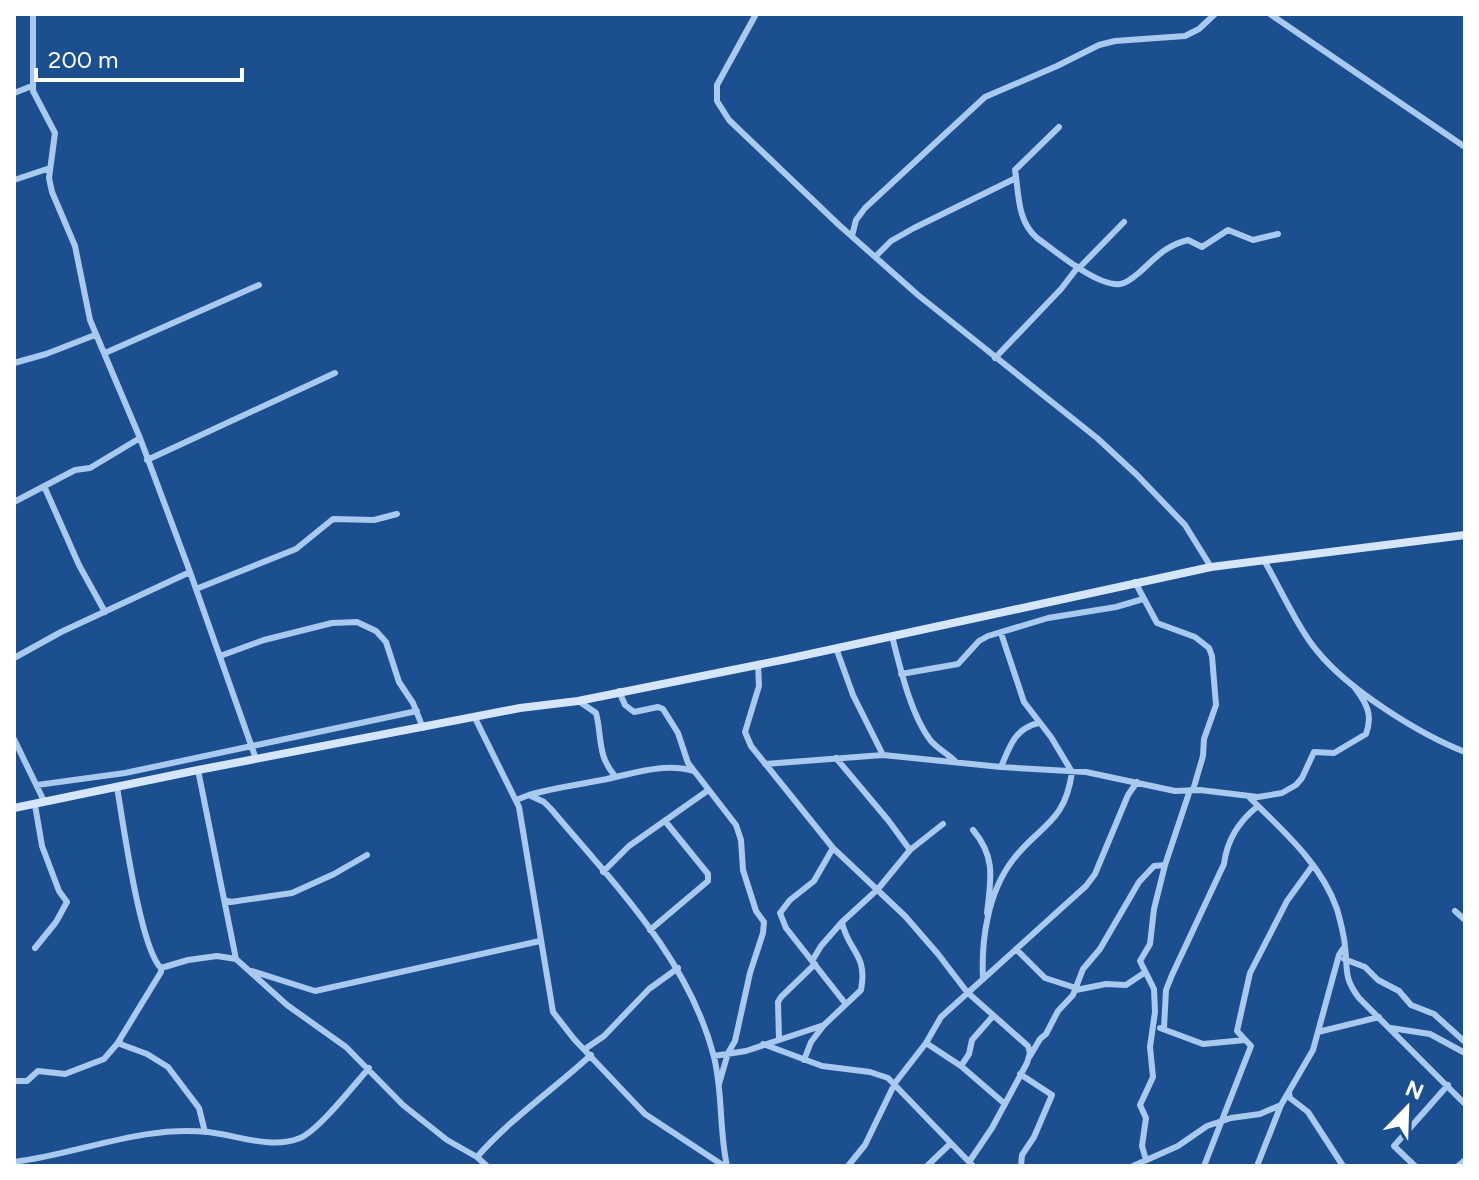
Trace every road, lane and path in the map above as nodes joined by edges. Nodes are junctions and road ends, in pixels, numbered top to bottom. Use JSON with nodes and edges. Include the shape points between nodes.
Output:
{"nodes":[{"id":1,"x":33,"y":14,"type":"edge"},
{"id":2,"x":756,"y":14,"type":"edge"},
{"id":3,"x":1203,"y":14,"type":"edge"},
{"id":4,"x":1215,"y":14,"type":"edge"},
{"id":5,"x":1270,"y":14,"type":"edge"},
{"id":6,"x":1204,"y":22,"type":"junction"},
{"id":7,"x":32,"y":86,"type":"junction"},
{"id":8,"x":14,"y":93,"type":"edge"},
{"id":9,"x":1059,"y":127,"type":"dead end"},
{"id":10,"x":1465,"y":147,"type":"edge"},
{"id":11,"x":50,"y":168,"type":"junction"},
{"id":12,"x":1016,"y":178,"type":"junction"},
{"id":13,"x":14,"y":180,"type":"edge"},
{"id":14,"x":1124,"y":222,"type":"dead end"},
{"id":15,"x":1278,"y":234,"type":"dead end"},
{"id":16,"x":852,"y":236,"type":"junction"},
{"id":17,"x":875,"y":257,"type":"junction"},
{"id":18,"x":1078,"y":268,"type":"junction"},
{"id":19,"x":259,"y":285,"type":"dead end"},
{"id":20,"x":95,"y":335,"type":"junction"},
{"id":21,"x":105,"y":353,"type":"junction"},
{"id":22,"x":995,"y":358,"type":"junction"},
{"id":23,"x":14,"y":363,"type":"edge"},
{"id":24,"x":335,"y":373,"type":"dead end"},
{"id":25,"x":140,"y":438,"type":"junction"},
{"id":26,"x":147,"y":460,"type":"junction"},
{"id":27,"x":44,"y":486,"type":"junction"},
{"id":28,"x":14,"y":502,"type":"edge"},
{"id":29,"x":397,"y":514,"type":"dead end"},
{"id":30,"x":1465,"y":535,"type":"edge"},
{"id":31,"x":1265,"y":562,"type":"junction"},
{"id":32,"x":1211,"y":567,"type":"junction"},
{"id":33,"x":190,"y":572,"type":"junction"},
{"id":34,"x":1135,"y":582,"type":"junction"},
{"id":35,"x":196,"y":589,"type":"junction"},
{"id":36,"x":1143,"y":599,"type":"junction"},
{"id":37,"x":105,"y":612,"type":"junction"},
{"id":38,"x":1001,"y":633,"type":"junction"},
{"id":39,"x":892,"y":636,"type":"junction"},
{"id":40,"x":836,"y":648,"type":"junction"},
{"id":41,"x":220,"y":656,"type":"junction"},
{"id":42,"x":14,"y":658,"type":"edge"},
{"id":43,"x":758,"y":664,"type":"junction"},
{"id":44,"x":901,"y":674,"type":"junction"},
{"id":45,"x":1355,"y":688,"type":"junction"},
{"id":46,"x":619,"y":691,"type":"junction"},
{"id":47,"x":578,"y":701,"type":"junction"},
{"id":48,"x":417,"y":711,"type":"junction"},
{"id":49,"x":475,"y":718,"type":"junction"},
{"id":50,"x":1039,"y":723,"type":"junction"},
{"id":51,"x":423,"y":728,"type":"junction"},
{"id":52,"x":14,"y":739,"type":"edge"},
{"id":53,"x":251,"y":744,"type":"junction"},
{"id":54,"x":1465,"y":752,"type":"edge"},
{"id":55,"x":883,"y":755,"type":"junction"},
{"id":56,"x":836,"y":758,"type":"junction"},
{"id":57,"x":256,"y":759,"type":"junction"},
{"id":58,"x":955,"y":761,"type":"junction"},
{"id":59,"x":765,"y":764,"type":"junction"},
{"id":60,"x":1001,"y":767,"type":"junction"},
{"id":61,"x":198,"y":770,"type":"junction"},
{"id":62,"x":697,"y":772,"type":"junction"},
{"id":63,"x":1072,"y":772,"type":"junction"},
{"id":64,"x":615,"y":776,"type":"junction"},
{"id":65,"x":1117,"y":777,"type":"junction"},
{"id":66,"x":1137,"y":782,"type":"junction"},
{"id":67,"x":37,"y":785,"type":"junction"},
{"id":68,"x":117,"y":787,"type":"junction"},
{"id":69,"x":1192,"y":790,"type":"junction"},
{"id":70,"x":707,"y":791,"type":"junction"},
{"id":71,"x":529,"y":795,"type":"junction"},
{"id":72,"x":1128,"y":795,"type":"junction"},
{"id":73,"x":1248,"y":796,"type":"junction"},
{"id":74,"x":516,"y":800,"type":"junction"},
{"id":75,"x":40,"y":803,"type":"junction"},
{"id":76,"x":1258,"y":806,"type":"junction"},
{"id":77,"x":14,"y":808,"type":"edge"},
{"id":78,"x":665,"y":821,"type":"junction"},
{"id":79,"x":943,"y":824,"type":"dead end"},
{"id":80,"x":973,"y":830,"type":"dead end"},
{"id":81,"x":833,"y":848,"type":"junction"},
{"id":82,"x":910,"y":850,"type":"junction"},
{"id":83,"x":367,"y":855,"type":"dead end"},
{"id":84,"x":1165,"y":865,"type":"junction"},
{"id":85,"x":1313,"y":865,"type":"junction"},
{"id":86,"x":603,"y":872,"type":"junction"},
{"id":87,"x":878,"y":889,"type":"junction"},
{"id":88,"x":224,"y":900,"type":"junction"},
{"id":89,"x":1455,"y":911,"type":"dead end"},
{"id":90,"x":1465,"y":920,"type":"edge"},
{"id":91,"x":842,"y":922,"type":"junction"},
{"id":92,"x":985,"y":923,"type":"junction"},
{"id":93,"x":650,"y":930,"type":"junction"},
{"id":94,"x":540,"y":941,"type":"junction"},
{"id":95,"x":1345,"y":946,"type":"junction"},
{"id":96,"x":35,"y":948,"type":"dead end"},
{"id":97,"x":1016,"y":949,"type":"junction"},
{"id":98,"x":236,"y":959,"type":"junction"},
{"id":99,"x":1344,"y":959,"type":"junction"},
{"id":100,"x":814,"y":963,"type":"junction"},
{"id":101,"x":161,"y":968,"type":"junction"},
{"id":102,"x":678,"y":968,"type":"junction"},
{"id":103,"x":252,"y":971,"type":"junction"},
{"id":104,"x":1144,"y":973,"type":"junction"},
{"id":105,"x":983,"y":979,"type":"junction"},
{"id":106,"x":1075,"y":989,"type":"junction"},
{"id":107,"x":967,"y":992,"type":"junction"},
{"id":108,"x":845,"y":1003,"type":"junction"},
{"id":109,"x":993,"y":1016,"type":"junction"},
{"id":110,"x":1379,"y":1017,"type":"junction"},
{"id":111,"x":824,"y":1025,"type":"junction"},
{"id":112,"x":1164,"y":1028,"type":"junction"},
{"id":113,"x":1391,"y":1028,"type":"junction"},
{"id":114,"x":1152,"y":1031,"type":"junction"},
{"id":115,"x":1318,"y":1032,"type":"junction"},
{"id":116,"x":779,"y":1039,"type":"junction"},
{"id":117,"x":120,"y":1040,"type":"junction"},
{"id":118,"x":1245,"y":1040,"type":"junction"},
{"id":119,"x":1465,"y":1042,"type":"edge"},
{"id":120,"x":926,"y":1043,"type":"junction"},
{"id":121,"x":763,"y":1044,"type":"junction"},
{"id":122,"x":588,"y":1052,"type":"junction"},
{"id":123,"x":1464,"y":1052,"type":"edge"},
{"id":124,"x":728,"y":1053,"type":"junction"},
{"id":125,"x":714,"y":1056,"type":"junction"},
{"id":126,"x":1029,"y":1057,"type":"junction"},
{"id":127,"x":804,"y":1060,"type":"junction"},
{"id":128,"x":961,"y":1066,"type":"junction"},
{"id":129,"x":369,"y":1068,"type":"junction"},
{"id":130,"x":1020,"y":1074,"type":"junction"},
{"id":131,"x":14,"y":1081,"type":"edge"},
{"id":132,"x":895,"y":1083,"type":"junction"},
{"id":133,"x":719,"y":1084,"type":"junction"},
{"id":134,"x":1448,"y":1085,"type":"junction"},
{"id":135,"x":1289,"y":1093,"type":"junction"},
{"id":136,"x":1005,"y":1104,"type":"junction"},
{"id":137,"x":1465,"y":1104,"type":"edge"},
{"id":138,"x":1281,"y":1105,"type":"junction"},
{"id":139,"x":1222,"y":1121,"type":"junction"},
{"id":140,"x":205,"y":1132,"type":"junction"},
{"id":141,"x":950,"y":1144,"type":"junction"},
{"id":142,"x":477,"y":1157,"type":"junction"},
{"id":143,"x":1146,"y":1160,"type":"junction"},
{"id":144,"x":1465,"y":1160,"type":"edge"},
{"id":145,"x":14,"y":1162,"type":"edge"},
{"id":146,"x":971,"y":1164,"type":"edge"},
{"id":147,"x":487,"y":1166,"type":"edge"},
{"id":148,"x":725,"y":1166,"type":"edge"},
{"id":149,"x":848,"y":1166,"type":"edge"},
{"id":150,"x":927,"y":1166,"type":"edge"},
{"id":151,"x":1021,"y":1166,"type":"edge"},
{"id":152,"x":1133,"y":1166,"type":"edge"},
{"id":153,"x":1204,"y":1166,"type":"edge"},
{"id":154,"x":1257,"y":1166,"type":"edge"},
{"id":155,"x":1343,"y":1166,"type":"edge"},
{"id":156,"x":1415,"y":1166,"type":"edge"},
{"id":157,"x":1458,"y":1166,"type":"edge"}],
"edges":[{"from":1,"to":7,"type":"street"},
{"from":2,"to":16,"type":"street","via":[[720,77],[717,101],[736,128]]},
{"from":3,"to":6,"type":"street"},
{"from":4,"to":6,"type":"street"},
{"from":5,"to":10,"type":"street"},
{"from":6,"to":16,"type":"street","via":[[1185,36],[1099,45],[985,97],[865,208]]},
{"from":7,"to":8,"type":"street"},
{"from":7,"to":11,"type":"street","via":[[55,133]]},
{"from":9,"to":12,"type":"street","via":[[1017,165]]},
{"from":11,"to":13,"type":"street"},
{"from":11,"to":20,"type":"street","via":[[52,192],[75,246]]},
{"from":12,"to":17,"type":"street","via":[[914,228]]},
{"from":12,"to":18,"type":"street","via":[[1021,215],[1030,232]]},
{"from":14,"to":18,"type":"street"},
{"from":15,"to":18,"type":"street","via":[[1253,240],[1228,230],[1202,247],[1180,242],[1122,284]]},
{"from":16,"to":17,"type":"street"},
{"from":17,"to":22,"type":"street"},
{"from":18,"to":22,"type":"street"},
{"from":19,"to":21,"type":"street"},
{"from":20,"to":21,"type":"street"},
{"from":20,"to":23,"type":"street"},
{"from":21,"to":25,"type":"street"},
{"from":22,"to":32,"type":"street","via":[[1137,475],[1185,525]]},
{"from":24,"to":26,"type":"street"},
{"from":25,"to":26,"type":"street"},
{"from":25,"to":27,"type":"street","via":[[90,468]]},
{"from":26,"to":33,"type":"street"},
{"from":27,"to":28,"type":"street"},
{"from":27,"to":37,"type":"street"},
{"from":29,"to":35,"type":"street","via":[[374,520],[333,519],[296,549]]},
{"from":30,"to":31,"type":"street"},
{"from":31,"to":32,"type":"street"},
{"from":31,"to":45,"type":"street","via":[[1314,647]]},
{"from":32,"to":34,"type":"street"},
{"from":33,"to":35,"type":"street"},
{"from":33,"to":37,"type":"street"},
{"from":34,"to":36,"type":"street"},
{"from":34,"to":39,"type":"street"},
{"from":35,"to":41,"type":"street"},
{"from":36,"to":38,"type":"street"},
{"from":36,"to":69,"type":"street","via":[[1157,623],[1195,637],[1212,656],[1216,705]]},
{"from":37,"to":42,"type":"street"},
{"from":38,"to":44,"type":"street","via":[[979,641],[958,664]]},
{"from":38,"to":50,"type":"street","via":[[1019,691]]},
{"from":39,"to":40,"type":"street"},
{"from":39,"to":44,"type":"street"},
{"from":40,"to":43,"type":"street"},
{"from":40,"to":55,"type":"street"},
{"from":41,"to":48,"type":"street","via":[[332,623],[357,622],[384,639],[399,682]]},
{"from":41,"to":53,"type":"street"},
{"from":43,"to":46,"type":"street"},
{"from":43,"to":59,"type":"street","via":[[759,686],[745,735]]},
{"from":44,"to":58,"type":"street","via":[[930,739]]},
{"from":45,"to":54,"type":"street"},
{"from":45,"to":73,"type":"street","via":[[1369,710],[1366,734],[1334,753],[1314,752],[1302,778],[1282,793]]},
{"from":46,"to":47,"type":"street"},
{"from":46,"to":62,"type":"street","via":[[634,712],[663,709]]},
{"from":47,"to":49,"type":"street"},
{"from":47,"to":64,"type":"street","via":[[596,713],[598,739]]},
{"from":48,"to":51,"type":"street"},
{"from":48,"to":53,"type":"street"},
{"from":49,"to":51,"type":"street"},
{"from":49,"to":74,"type":"street"},
{"from":50,"to":60,"type":"street","via":[[1017,733]]},
{"from":50,"to":63,"type":"street"},
{"from":51,"to":57,"type":"street"},
{"from":52,"to":67,"type":"street"},
{"from":53,"to":57,"type":"street"},
{"from":53,"to":67,"type":"street","via":[[125,773]]},
{"from":55,"to":56,"type":"street"},
{"from":55,"to":58,"type":"street"},
{"from":56,"to":59,"type":"street"},
{"from":56,"to":82,"type":"street"},
{"from":57,"to":61,"type":"street"},
{"from":58,"to":60,"type":"street"},
{"from":59,"to":81,"type":"street"},
{"from":60,"to":63,"type":"street"},
{"from":61,"to":68,"type":"street"},
{"from":61,"to":88,"type":"street"},
{"from":62,"to":64,"type":"street","via":[[670,767]]},
{"from":62,"to":70,"type":"street"},
{"from":63,"to":65,"type":"street"},
{"from":63,"to":92,"type":"street","via":[[1064,805],[1007,868]]},
{"from":64,"to":71,"type":"street"},
{"from":65,"to":66,"type":"street"},
{"from":65,"to":72,"type":"street"},
{"from":66,"to":69,"type":"street"},
{"from":66,"to":72,"type":"street"},
{"from":67,"to":75,"type":"street"},
{"from":68,"to":75,"type":"street"},
{"from":68,"to":101,"type":"street","via":[[144,929]]},
{"from":69,"to":73,"type":"street"},
{"from":69,"to":84,"type":"street"},
{"from":70,"to":78,"type":"street"},
{"from":70,"to":124,"type":"street","via":[[740,833],[743,870],[764,928]]},
{"from":71,"to":74,"type":"street"},
{"from":71,"to":86,"type":"street","via":[[551,809]]},
{"from":72,"to":97,"type":"street","via":[[1092,878]]},
{"from":73,"to":76,"type":"street"},
{"from":74,"to":94,"type":"street"},
{"from":75,"to":77,"type":"street"},
{"from":75,"to":96,"type":"street","via":[[42,846],[67,902]]},
{"from":76,"to":85,"type":"street"},
{"from":76,"to":112,"type":"street","via":[[1227,844],[1224,864],[1166,990]]},
{"from":78,"to":86,"type":"street"},
{"from":78,"to":93,"type":"street","via":[[708,874],[708,881]]},
{"from":79,"to":82,"type":"street"},
{"from":80,"to":92,"type":"street","via":[[989,858]]},
{"from":81,"to":87,"type":"street"},
{"from":81,"to":100,"type":"street","via":[[814,881],[780,913]]},
{"from":82,"to":87,"type":"street"},
{"from":83,"to":88,"type":"street","via":[[292,893]]},
{"from":84,"to":104,"type":"street","via":[[1150,944],[1140,961]]},
{"from":84,"to":106,"type":"street","via":[[1154,866],[1139,882]]},
{"from":85,"to":95,"type":"street","via":[[1336,908]]},
{"from":85,"to":118,"type":"street","via":[[1287,901],[1250,973],[1237,1031]]},
{"from":86,"to":93,"type":"street"},
{"from":87,"to":91,"type":"street"},
{"from":87,"to":107,"type":"street"},
{"from":88,"to":98,"type":"street"},
{"from":89,"to":90,"type":"street"},
{"from":91,"to":100,"type":"street"},
{"from":91,"to":108,"type":"street","via":[[864,971],[861,990]]},
{"from":92,"to":105,"type":"street"},
{"from":93,"to":102,"type":"street"},
{"from":94,"to":103,"type":"street","via":[[315,991]]},
{"from":94,"to":122,"type":"street","via":[[553,1012]]},
{"from":95,"to":99,"type":"street"},
{"from":95,"to":115,"type":"street"},
{"from":97,"to":105,"type":"street"},
{"from":97,"to":106,"type":"street","via":[[1045,978]]},
{"from":98,"to":101,"type":"street","via":[[217,956]]},
{"from":98,"to":103,"type":"street"},
{"from":99,"to":110,"type":"street","via":[[1349,984]]},
{"from":99,"to":119,"type":"street","via":[[1365,967],[1411,1005],[1434,1014]]},
{"from":100,"to":108,"type":"street"},
{"from":100,"to":116,"type":"street","via":[[781,997]]},
{"from":101,"to":117,"type":"street"},
{"from":102,"to":122,"type":"street","via":[[649,989]]},
{"from":102,"to":125,"type":"street"},
{"from":103,"to":129,"type":"street"},
{"from":104,"to":106,"type":"street","via":[[1129,984]]},
{"from":104,"to":114,"type":"street","via":[[1154,989]]},
{"from":105,"to":107,"type":"street"},
{"from":106,"to":126,"type":"street"},
{"from":107,"to":109,"type":"street"},
{"from":107,"to":120,"type":"street","via":[[941,1017]]},
{"from":108,"to":111,"type":"street"},
{"from":109,"to":126,"type":"street","via":[[1024,1042]]},
{"from":109,"to":128,"type":"street","via":[[972,1040]]},
{"from":110,"to":113,"type":"street"},
{"from":110,"to":115,"type":"street"},
{"from":111,"to":116,"type":"street"},
{"from":111,"to":127,"type":"street"},
{"from":112,"to":114,"type":"street"},
{"from":112,"to":118,"type":"street","via":[[1203,1044]]},
{"from":113,"to":123,"type":"street","via":[[1430,1034]]},
{"from":113,"to":134,"type":"street"},
{"from":114,"to":143,"type":"street","via":[[1153,1077],[1140,1105],[1146,1118]]},
{"from":115,"to":135,"type":"street"},
{"from":116,"to":121,"type":"street"},
{"from":117,"to":131,"type":"street","via":[[95,1064],[65,1074],[38,1071],[27,1081]]},
{"from":117,"to":140,"type":"street","via":[[168,1067],[199,1108]]},
{"from":118,"to":139,"type":"street","via":[[1251,1045],[1249,1055]]},
{"from":120,"to":128,"type":"street"},
{"from":120,"to":132,"type":"street"},
{"from":121,"to":124,"type":"street"},
{"from":121,"to":127,"type":"street"},
{"from":122,"to":142,"type":"street","via":[[560,1084],[506,1125]]},
{"from":122,"to":148,"type":"street","via":[[645,1114]]},
{"from":124,"to":125,"type":"street"},
{"from":124,"to":133,"type":"street"},
{"from":125,"to":133,"type":"street"},
{"from":126,"to":130,"type":"street"},
{"from":127,"to":132,"type":"street","via":[[876,1074]]},
{"from":128,"to":136,"type":"street"},
{"from":129,"to":140,"type":"street","via":[[300,1138],[279,1142]]},
{"from":129,"to":142,"type":"street","via":[[403,1105]]},
{"from":130,"to":136,"type":"street"},
{"from":130,"to":151,"type":"street","via":[[1052,1095]]},
{"from":132,"to":141,"type":"street"},
{"from":132,"to":149,"type":"street","via":[[865,1145]]},
{"from":133,"to":148,"type":"street"},
{"from":134,"to":137,"type":"street"},
{"from":134,"to":156,"type":"street","via":[[1394,1146]]},
{"from":135,"to":138,"type":"street"},
{"from":135,"to":155,"type":"street"},
{"from":136,"to":146,"type":"street"},
{"from":138,"to":139,"type":"street"},
{"from":138,"to":154,"type":"street"},
{"from":139,"to":143,"type":"street"},
{"from":139,"to":153,"type":"street"},
{"from":140,"to":145,"type":"street","via":[[129,1136]]},
{"from":141,"to":146,"type":"street"},
{"from":141,"to":150,"type":"street"},
{"from":142,"to":147,"type":"street"},
{"from":143,"to":152,"type":"street"},
{"from":144,"to":157,"type":"street"}]}
